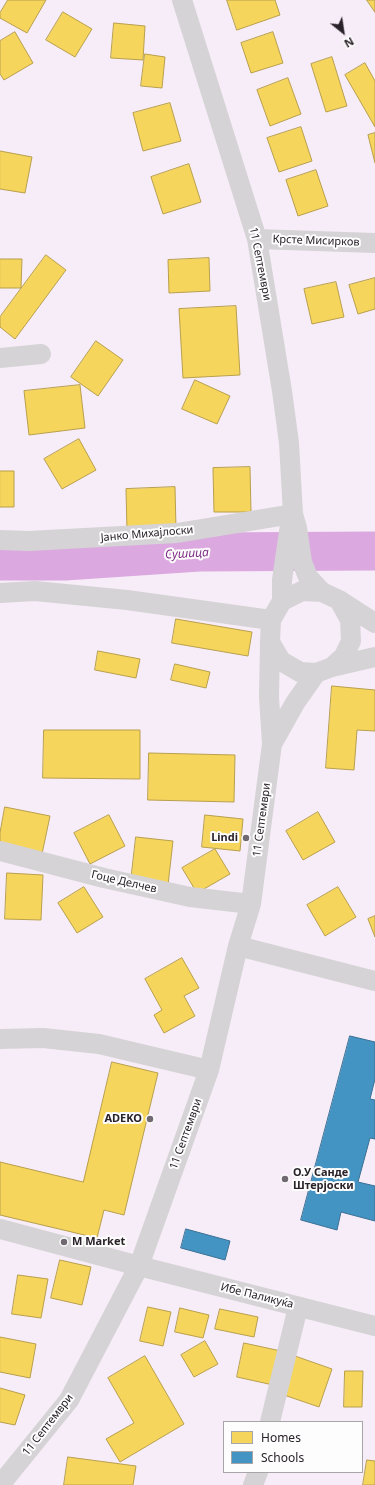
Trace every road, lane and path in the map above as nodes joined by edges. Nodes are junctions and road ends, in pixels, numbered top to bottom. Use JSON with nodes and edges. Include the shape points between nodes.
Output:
{"nodes":[{"id":1,"x":182,"y":0,"type":"edge"},
{"id":2,"x":257,"y":239,"type":"junction"},
{"id":3,"x":375,"y":243,"type":"edge"},
{"id":4,"x":41,"y":354,"type":"dead end"},
{"id":5,"x":0,"y":358,"type":"edge"},
{"id":6,"x":294,"y":523,"type":"junction"},
{"id":7,"x":0,"y":540,"type":"edge"},
{"id":8,"x":0,"y":592,"type":"edge"},
{"id":9,"x":331,"y":596,"type":"junction"},
{"id":10,"x":282,"y":601,"type":"junction"},
{"id":11,"x":271,"y":620,"type":"junction"},
{"id":12,"x":375,"y":623,"type":"edge"},
{"id":13,"x":270,"y":642,"type":"junction"},
{"id":14,"x":375,"y":658,"type":"edge"},
{"id":15,"x":324,"y":670,"type":"junction"},
{"id":16,"x":272,"y":744,"type":"junction"},
{"id":17,"x":0,"y":851,"type":"edge"},
{"id":18,"x":251,"y":904,"type":"junction"},
{"id":19,"x":238,"y":946,"type":"junction"},
{"id":20,"x":375,"y":981,"type":"edge"},
{"id":21,"x":0,"y":1039,"type":"edge"},
{"id":22,"x":209,"y":1070,"type":"junction"},
{"id":23,"x":0,"y":1229,"type":"edge"},
{"id":24,"x":139,"y":1266,"type":"junction"},
{"id":25,"x":298,"y":1307,"type":"junction"},
{"id":26,"x":375,"y":1326,"type":"edge"},
{"id":27,"x":270,"y":1421,"type":"edge"},
{"id":28,"x":258,"y":1473,"type":"edge"},
{"id":29,"x":0,"y":1485,"type":"edge"},
{"id":30,"x":253,"y":1485,"type":"edge"}],
"edges":[{"from":1,"to":2,"type":"street","name":"11 Септември"},
{"from":2,"to":3,"type":"street","name":"Крсте Мисирков"},
{"from":2,"to":6,"type":"street","name":"11 Септември","via":[[289,443]]},
{"from":4,"to":5,"type":"street"},
{"from":6,"to":7,"type":"street","name":"Јанко Михајлоски","via":[[29,542]]},
{"from":6,"to":9,"type":"street","name":"11 Септември","via":[[302,562],[308,576]]},
{"from":6,"to":10,"type":"street","name":"11 Септември","via":[[282,580]]},
{"from":8,"to":11,"type":"street","via":[[35,591],[127,600]]},
{"from":9,"to":10,"type":"street","via":[[302,591]]},
{"from":9,"to":12,"type":"street"},
{"from":9,"to":15,"type":"street","via":[[350,620],[351,641],[344,656]]},
{"from":10,"to":11,"type":"street"},
{"from":11,"to":13,"type":"street"},
{"from":13,"to":15,"type":"street","via":[[281,661],[300,672]]},
{"from":13,"to":16,"type":"street","name":"11 Септември","via":[[269,698]]},
{"from":14,"to":15,"type":"street"},
{"from":15,"to":16,"type":"street","name":"11 Септември","via":[[295,703]]},
{"from":16,"to":18,"type":"street","name":"11 Септември"},
{"from":17,"to":18,"type":"street","name":"Гоце Делчев","via":[[190,897]]},
{"from":18,"to":19,"type":"street","name":"11 Септември"},
{"from":19,"to":20,"type":"street"},
{"from":19,"to":22,"type":"street","name":"11 Септември"},
{"from":21,"to":22,"type":"street","via":[[42,1038],[98,1044]]},
{"from":22,"to":24,"type":"street","name":"11 Септември"},
{"from":23,"to":24,"type":"street","name":"Ибе Паликуќа"},
{"from":24,"to":25,"type":"street","name":"Ибе Паликуќа"},
{"from":24,"to":29,"type":"street","name":"11 Септември","via":[[69,1400]]},
{"from":25,"to":26,"type":"street","name":"Ибе Паликуќа"},
{"from":25,"to":27,"type":"street"},
{"from":28,"to":30,"type":"street"}]}
